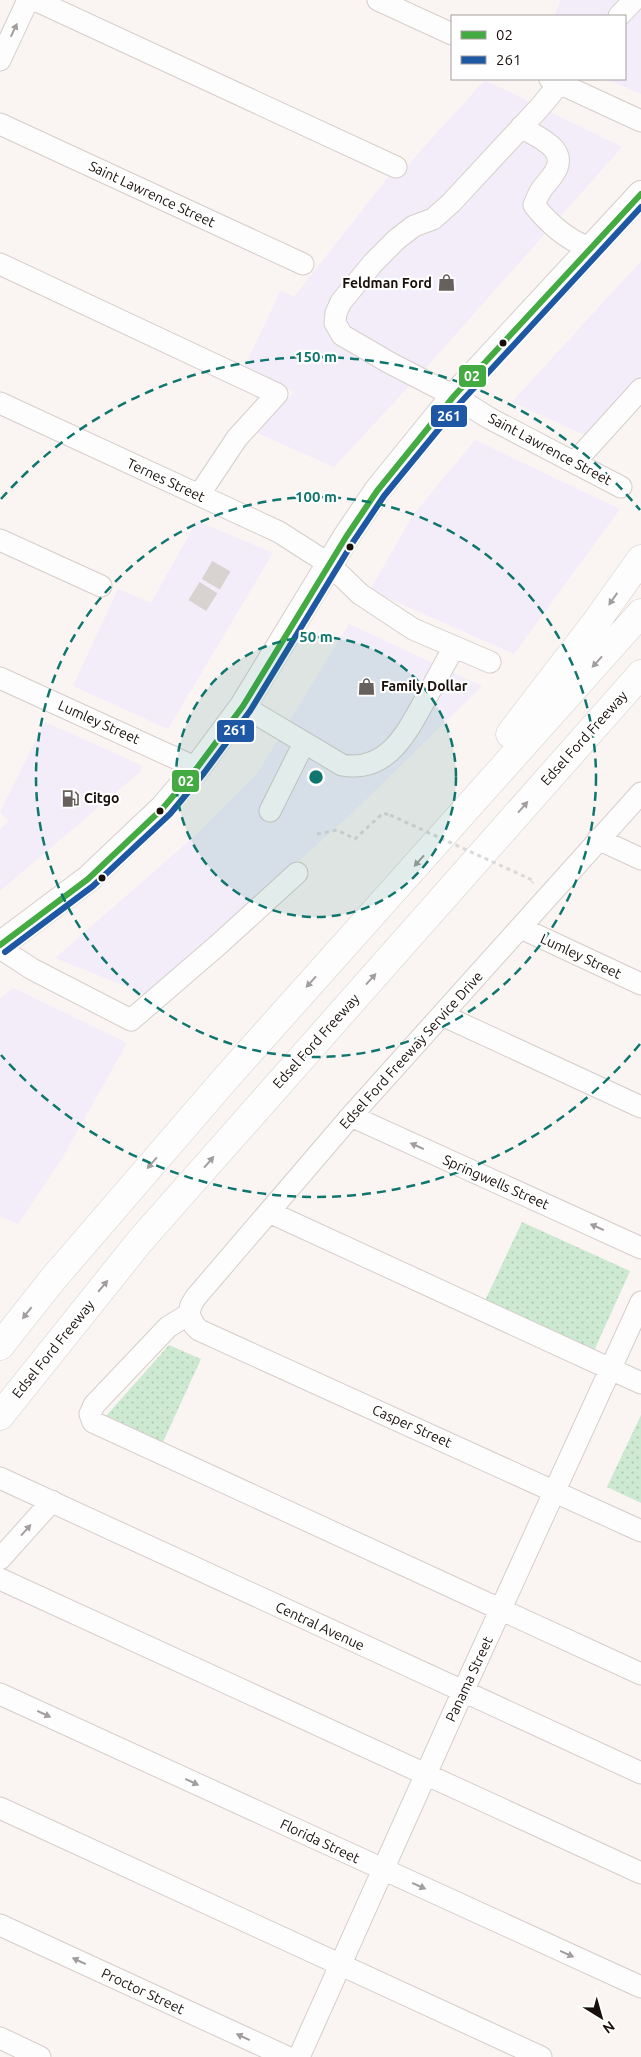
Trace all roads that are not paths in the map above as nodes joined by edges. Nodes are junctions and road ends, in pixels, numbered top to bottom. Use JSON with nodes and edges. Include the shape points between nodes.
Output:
{"nodes":[{"id":1,"x":28,"y":0,"type":"edge"},
{"id":2,"x":35,"y":0,"type":"edge"},
{"id":3,"x":378,"y":0,"type":"edge"},
{"id":4,"x":634,"y":0,"type":"edge"},
{"id":5,"x":620,"y":15,"type":"edge"},
{"id":6,"x":451,"y":34,"type":"edge"},
{"id":7,"x":0,"y":60,"type":"edge"},
{"id":8,"x":557,"y":80,"type":"edge"},
{"id":9,"x":641,"y":121,"type":"edge"},
{"id":10,"x":0,"y":124,"type":"edge"},
{"id":11,"x":521,"y":127,"type":"junction"},
{"id":12,"x":396,"y":167,"type":"dead end"},
{"id":13,"x":641,"y":194,"type":"edge"},
{"id":14,"x":590,"y":248,"type":"junction"},
{"id":15,"x":0,"y":264,"type":"edge"},
{"id":16,"x":304,"y":264,"type":"dead end"},
{"id":17,"x":641,"y":389,"type":"edge"},
{"id":18,"x":454,"y":396,"type":"junction"},
{"id":19,"x":0,"y":403,"type":"edge"},
{"id":20,"x":575,"y":462,"type":"junction"},
{"id":21,"x":621,"y":486,"type":"dead end"},
{"id":22,"x":199,"y":494,"type":"junction"},
{"id":23,"x":0,"y":540,"type":"edge"},
{"id":24,"x":641,"y":559,"type":"edge"},
{"id":25,"x":328,"y":564,"type":"junction"},
{"id":26,"x":101,"y":586,"type":"dead end"},
{"id":27,"x":641,"y":613,"type":"edge"},
{"id":28,"x":454,"y":647,"type":"junction"},
{"id":29,"x":490,"y":662,"type":"dead end"},
{"id":30,"x":641,"y":674,"type":"edge"},
{"id":31,"x":0,"y":678,"type":"edge"},
{"id":32,"x":641,"y":704,"type":"edge"},
{"id":33,"x":242,"y":706,"type":"junction"},
{"id":34,"x":304,"y":743,"type":"junction"},
{"id":35,"x":576,"y":747,"type":"junction"},
{"id":36,"x":197,"y":768,"type":"junction"},
{"id":37,"x":641,"y":793,"type":"edge"},
{"id":38,"x":270,"y":811,"type":"dead end"},
{"id":39,"x":452,"y":824,"type":"junction"},
{"id":40,"x":598,"y":839,"type":"junction"},
{"id":41,"x":641,"y":859,"type":"edge"},
{"id":42,"x":297,"y":873,"type":"dead end"},
{"id":43,"x":521,"y":928,"type":"junction"},
{"id":44,"x":0,"y":947,"type":"edge"},
{"id":45,"x":641,"y":984,"type":"edge"},
{"id":46,"x":442,"y":1015,"type":"junction"},
{"id":47,"x":641,"y":1107,"type":"edge"},
{"id":48,"x":351,"y":1116,"type":"junction"},
{"id":49,"x":269,"y":1212,"type":"junction"},
{"id":50,"x":641,"y":1248,"type":"edge"},
{"id":51,"x":641,"y":1302,"type":"edge"},
{"id":52,"x":189,"y":1314,"type":"junction"},
{"id":53,"x":0,"y":1346,"type":"edge"},
{"id":54,"x":610,"y":1369,"type":"junction"},
{"id":55,"x":641,"y":1383,"type":"edge"},
{"id":56,"x":0,"y":1416,"type":"edge"},
{"id":57,"x":0,"y":1478,"type":"edge"},
{"id":58,"x":554,"y":1491,"type":"junction"},
{"id":59,"x":42,"y":1498,"type":"junction"},
{"id":60,"x":641,"y":1531,"type":"edge"},
{"id":61,"x":0,"y":1559,"type":"edge"},
{"id":62,"x":0,"y":1579,"type":"edge"},
{"id":63,"x":500,"y":1610,"type":"junction"},
{"id":64,"x":641,"y":1674,"type":"edge"},
{"id":65,"x":463,"y":1692,"type":"junction"},
{"id":66,"x":0,"y":1694,"type":"edge"},
{"id":67,"x":641,"y":1773,"type":"edge"},
{"id":68,"x":426,"y":1775,"type":"junction"},
{"id":69,"x":0,"y":1808,"type":"edge"},
{"id":70,"x":383,"y":1870,"type":"junction"},
{"id":71,"x":641,"y":1873,"type":"edge"},
{"id":72,"x":0,"y":1925,"type":"edge"},
{"id":73,"x":340,"y":1966,"type":"junction"},
{"id":74,"x":641,"y":1987,"type":"edge"},
{"id":75,"x":0,"y":2038,"type":"edge"},
{"id":76,"x":40,"y":2057,"type":"edge"},
{"id":77,"x":287,"y":2057,"type":"edge"},
{"id":78,"x":298,"y":2057,"type":"edge"},
{"id":79,"x":541,"y":2057,"type":"edge"}],
"edges":[{"from":7,"to":1,"type":"street","one_way":true},
{"from":2,"to":12,"type":"street"},
{"from":3,"to":6,"type":"street"},
{"from":4,"to":5,"type":"street"},
{"from":8,"to":9,"type":"street"},
{"from":8,"to":11,"type":"street","via":[[541,106]]},
{"from":10,"to":16,"type":"street","name":"Saint Lawrence Street"},
{"from":11,"to":14,"type":"street","via":[[557,152],[554,173],[540,190],[534,205],[557,229],[574,242]]},
{"from":11,"to":18,"type":"street","name":"Saint Lawrence Street","via":[[451,203],[433,219],[414,226],[397,239],[341,302],[336,313],[336,323],[342,335]]},
{"from":13,"to":14,"type":"main road"},
{"from":14,"to":18,"type":"main road"},
{"from":15,"to":22,"type":"street","via":[[277,394],[237,438]]},
{"from":17,"to":20,"type":"street"},
{"from":18,"to":20,"type":"street","name":"Saint Lawrence Street","via":[[489,418]]},
{"from":18,"to":25,"type":"main road","via":[[377,491]]},
{"from":19,"to":22,"type":"street","name":"Ternes Street"},
{"from":20,"to":21,"type":"street","name":"Saint Lawrence Street"},
{"from":22,"to":25,"type":"street","name":"Ternes Street","via":[[279,532]]},
{"from":23,"to":26,"type":"street"},
{"from":24,"to":39,"type":"highway","one_way":true,"via":[[481,770]]},
{"from":25,"to":28,"type":"street","name":"Ternes Street","via":[[360,594],[405,624]]},
{"from":25,"to":33,"type":"main road"},
{"from":27,"to":39,"type":"highway","one_way":true},
{"from":28,"to":29,"type":"street","name":"Ternes Street"},
{"from":28,"to":34,"type":"street","via":[[405,736],[384,757],[369,765],[342,765]]},
{"from":30,"to":35,"type":"highway","name":"Edsel Ford Freeway"},
{"from":31,"to":36,"type":"street","name":"Lumley Street"},
{"from":32,"to":35,"type":"highway"},
{"from":33,"to":34,"type":"street"},
{"from":33,"to":36,"type":"main road"},
{"from":34,"to":38,"type":"street"},
{"from":56,"to":35,"type":"highway","name":"Edsel Ford Freeway","one_way":true,"via":[[140,1241]]},
{"from":36,"to":44,"type":"main road","via":[[163,808],[94,873]]},
{"from":37,"to":40,"type":"street","name":"Edsel Ford Freeway Service Drive"},
{"from":39,"to":53,"type":"highway","one_way":true,"via":[[110,1212]]},
{"from":40,"to":41,"type":"street"},
{"from":40,"to":43,"type":"street","name":"Edsel Ford Freeway Service Drive"},
{"from":42,"to":44,"type":"street","via":[[131,1020],[32,969]]},
{"from":43,"to":45,"type":"street","name":"Lumley Street"},
{"from":43,"to":46,"type":"street","name":"Edsel Ford Freeway Service Drive"},
{"from":46,"to":47,"type":"street"},
{"from":46,"to":48,"type":"street","name":"Edsel Ford Freeway Service Drive"},
{"from":48,"to":49,"type":"street","name":"Edsel Ford Freeway Service Drive"},
{"from":50,"to":48,"type":"street","name":"Springwells Street","one_way":true},
{"from":49,"to":52,"type":"street","name":"Edsel Ford Freeway Service Drive","via":[[196,1297]]},
{"from":49,"to":54,"type":"street"},
{"from":51,"to":54,"type":"street","name":"Panama Street"},
{"from":52,"to":58,"type":"street","name":"Casper Street","via":[[199,1330]]},
{"from":52,"to":63,"type":"street","via":[[168,1327],[94,1405],[90,1414],[93,1422]]},
{"from":54,"to":55,"type":"street"},
{"from":54,"to":58,"type":"street","name":"Panama Street"},
{"from":57,"to":59,"type":"street","name":"Central Avenue"},
{"from":58,"to":60,"type":"street","name":"Casper Street"},
{"from":58,"to":63,"type":"street","name":"Panama Street"},
{"from":61,"to":59,"type":"street","one_way":true},
{"from":59,"to":65,"type":"street","name":"Central Avenue"},
{"from":62,"to":68,"type":"street"},
{"from":63,"to":64,"type":"street"},
{"from":63,"to":65,"type":"street","name":"Panama Street"},
{"from":65,"to":67,"type":"street","name":"Central Avenue"},
{"from":65,"to":68,"type":"street","name":"Panama Street"},
{"from":66,"to":70,"type":"street","name":"Florida Street","one_way":true},
{"from":68,"to":70,"type":"street","name":"Panama Street"},
{"from":68,"to":71,"type":"street"},
{"from":69,"to":73,"type":"street"},
{"from":70,"to":73,"type":"street","name":"Panama Street"},
{"from":70,"to":74,"type":"street","name":"Florida Street","one_way":true},
{"from":77,"to":72,"type":"street","name":"Proctor Street","one_way":true},
{"from":73,"to":78,"type":"street","name":"Panama Street"},
{"from":73,"to":79,"type":"street"},
{"from":75,"to":76,"type":"street"}]}
